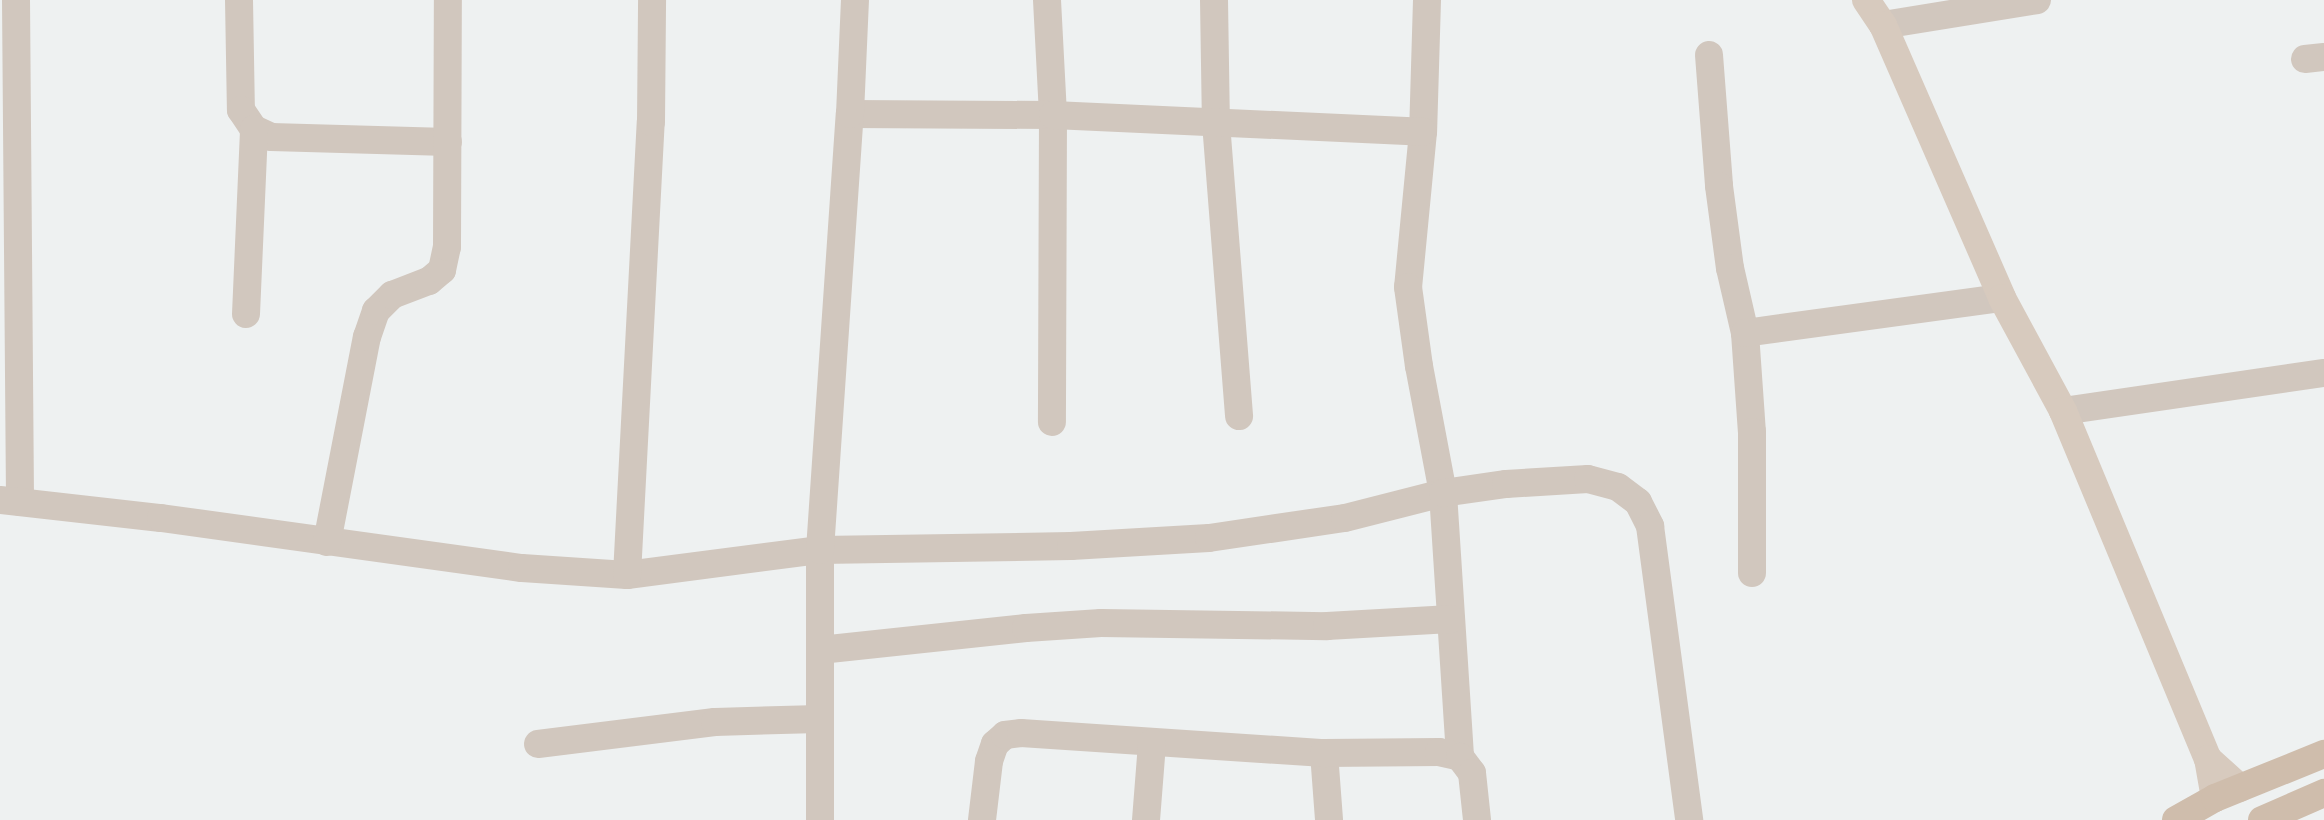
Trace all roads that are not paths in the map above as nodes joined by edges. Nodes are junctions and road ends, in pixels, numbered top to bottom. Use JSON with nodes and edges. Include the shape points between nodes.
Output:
{"nodes":[{"id":1,"x":239,"y":0,"type":"edge"},
{"id":2,"x":448,"y":0,"type":"edge"},
{"id":3,"x":652,"y":0,"type":"edge"},
{"id":4,"x":855,"y":0,"type":"edge"},
{"id":5,"x":1047,"y":0,"type":"edge"},
{"id":6,"x":1214,"y":0,"type":"edge"},
{"id":7,"x":1427,"y":0,"type":"edge"},
{"id":8,"x":1866,"y":0,"type":"edge"},
{"id":9,"x":2037,"y":0,"type":"edge"},
{"id":10,"x":11,"y":8,"type":"edge"},
{"id":11,"x":1883,"y":25,"type":"junction"},
{"id":12,"x":1710,"y":55,"type":"dead end"},
{"id":13,"x":850,"y":114,"type":"junction"},
{"id":14,"x":1053,"y":115,"type":"junction"},
{"id":15,"x":1216,"y":123,"type":"junction"},
{"id":16,"x":254,"y":130,"type":"junction"},
{"id":17,"x":1423,"y":132,"type":"junction"},
{"id":18,"x":448,"y":142,"type":"junction"},
{"id":19,"x":2002,"y":298,"type":"junction"},
{"id":20,"x":246,"y":314,"type":"dead end"},
{"id":21,"x":1745,"y":333,"type":"junction"},
{"id":22,"x":2324,"y":372,"type":"edge"},
{"id":23,"x":2063,"y":411,"type":"junction"},
{"id":24,"x":1239,"y":416,"type":"dead end"},
{"id":25,"x":1052,"y":422,"type":"dead end"},
{"id":26,"x":1443,"y":493,"type":"junction"},
{"id":27,"x":10,"y":501,"type":"edge"},
{"id":28,"x":327,"y":542,"type":"junction"},
{"id":29,"x":820,"y":550,"type":"junction"},
{"id":30,"x":1752,"y":573,"type":"dead end"},
{"id":31,"x":628,"y":575,"type":"junction"},
{"id":32,"x":1451,"y":619,"type":"junction"},
{"id":33,"x":820,"y":650,"type":"junction"},
{"id":34,"x":820,"y":719,"type":"junction"},
{"id":35,"x":1152,"y":743,"type":"junction"},
{"id":36,"x":538,"y":744,"type":"dead end"},
{"id":37,"x":1324,"y":753,"type":"junction"},
{"id":38,"x":2324,"y":754,"type":"edge"},
{"id":39,"x":1460,"y":757,"type":"junction"},
{"id":40,"x":2208,"y":759,"type":"junction"},
{"id":41,"x":2240,"y":788,"type":"junction"},
{"id":42,"x":2324,"y":793,"type":"edge"},
{"id":43,"x":2220,"y":809,"type":"edge"},
{"id":44,"x":820,"y":820,"type":"edge"},
{"id":45,"x":982,"y":820,"type":"edge"},
{"id":46,"x":1146,"y":820,"type":"edge"},
{"id":47,"x":1329,"y":820,"type":"edge"},
{"id":48,"x":1477,"y":820,"type":"edge"},
{"id":49,"x":1689,"y":820,"type":"edge"},
{"id":50,"x":2176,"y":820,"type":"edge"},
{"id":51,"x":2254,"y":820,"type":"edge"},
{"id":52,"x":2262,"y":820,"type":"edge"}],
"edges":[{"from":1,"to":16,"type":"street","via":[[241,110]]},
{"from":2,"to":18,"type":"street"},
{"from":3,"to":31,"type":"street","via":[[651,122]]},
{"from":4,"to":13,"type":"street"},
{"from":5,"to":14,"type":"street"},
{"from":6,"to":15,"type":"street"},
{"from":7,"to":17,"type":"street"},
{"from":8,"to":11,"type":"street"},
{"from":9,"to":11,"type":"street"},
{"from":10,"to":27,"type":"street"},
{"from":11,"to":19,"type":"street"},
{"from":12,"to":21,"type":"street","via":[[1719,186],[1730,268]]},
{"from":13,"to":14,"type":"street"},
{"from":13,"to":29,"type":"street"},
{"from":14,"to":15,"type":"street"},
{"from":14,"to":25,"type":"street"},
{"from":15,"to":17,"type":"street"},
{"from":15,"to":24,"type":"street"},
{"from":16,"to":18,"type":"street","via":[[271,137]]},
{"from":16,"to":20,"type":"street"},
{"from":17,"to":26,"type":"street","via":[[1408,287]]},
{"from":18,"to":28,"type":"street","via":[[447,247],[442,270],[429,281],[392,294],[376,311]]},
{"from":19,"to":21,"type":"street"},
{"from":19,"to":23,"type":"street"},
{"from":21,"to":30,"type":"street","via":[[1752,432]]},
{"from":22,"to":23,"type":"street"},
{"from":23,"to":40,"type":"street"},
{"from":26,"to":29,"type":"street","via":[[1345,518],[1209,538],[1070,546]]},
{"from":26,"to":32,"type":"street"},
{"from":26,"to":49,"type":"street","via":[[1506,484],[1588,479],[1618,487],[1638,502],[1650,526]]},
{"from":27,"to":28,"type":"street","via":[[161,518]]},
{"from":28,"to":31,"type":"street","via":[[522,568]]},
{"from":29,"to":31,"type":"street"},
{"from":29,"to":33,"type":"street"},
{"from":32,"to":33,"type":"street","via":[[1327,626],[1101,623]]},
{"from":32,"to":39,"type":"street"},
{"from":33,"to":34,"type":"street"},
{"from":34,"to":36,"type":"street","via":[[715,722]]},
{"from":34,"to":44,"type":"street"},
{"from":35,"to":37,"type":"street"},
{"from":35,"to":45,"type":"street","via":[[1021,733],[1005,735],[995,744],[989,761]]},
{"from":35,"to":46,"type":"street"},
{"from":37,"to":39,"type":"street","via":[[1439,752]]},
{"from":37,"to":47,"type":"street"},
{"from":38,"to":41,"type":"main road"},
{"from":39,"to":48,"type":"street","via":[[1472,773]]},
{"from":40,"to":41,"type":"street"},
{"from":40,"to":43,"type":"street"},
{"from":41,"to":43,"type":"main road"},
{"from":41,"to":51,"type":"main road"},
{"from":42,"to":52,"type":"main road"},
{"from":43,"to":50,"type":"main road"}]}
